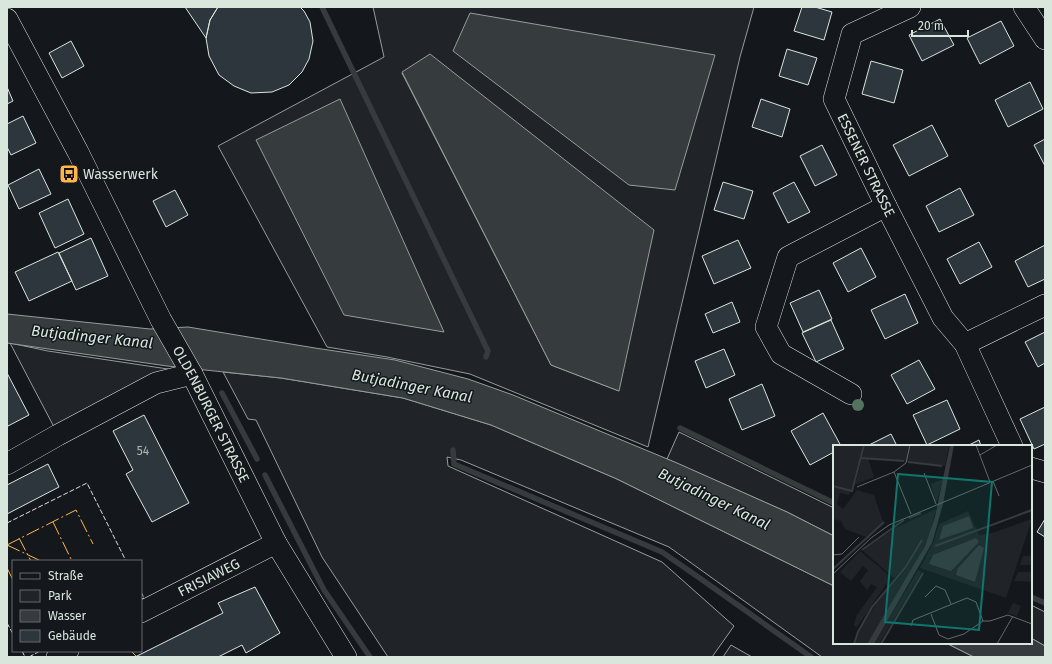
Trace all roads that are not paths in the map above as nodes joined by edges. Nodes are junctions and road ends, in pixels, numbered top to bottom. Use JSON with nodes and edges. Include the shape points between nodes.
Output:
{"nodes":[{"id":1,"x":910,"y":7,"type":"edge"},
{"id":2,"x":1024,"y":7,"type":"edge"},
{"id":3,"x":7,"y":19,"type":"edge"},
{"id":4,"x":1045,"y":39,"type":"edge"},
{"id":5,"x":886,"y":206,"type":"junction"},
{"id":6,"x":1045,"y":305,"type":"edge"},
{"id":7,"x":965,"y":344,"type":"junction"},
{"id":8,"x":192,"y":374,"type":"junction"},
{"id":9,"x":851,"y":394,"type":"dead end"},
{"id":10,"x":1012,"y":445,"type":"edge"},
{"id":11,"x":7,"y":464,"type":"edge"},
{"id":12,"x":1032,"y":468,"type":"edge"},
{"id":13,"x":1045,"y":472,"type":"edge"},
{"id":14,"x":276,"y":543,"type":"junction"},
{"id":15,"x":142,"y":611,"type":"edge"},
{"id":16,"x":66,"y":652,"type":"edge"},
{"id":17,"x":57,"y":657,"type":"edge"},
{"id":18,"x":346,"y":657,"type":"edge"}],
"edges":[{"from":1,"to":5,"type":"street","name":"ESSENER STRASSE","via":[[852,34],[834,99]]},
{"from":2,"to":4,"type":"street"},
{"from":3,"to":8,"type":"street","name":"OLDENBURGER STRASSE","via":[[78,152],[161,320]]},
{"from":5,"to":7,"type":"street","name":"ESSENER STRASSE","via":[[943,318]]},
{"from":5,"to":9,"type":"street","via":[[788,258],[766,327],[781,354]]},
{"from":6,"to":7,"type":"street"},
{"from":7,"to":10,"type":"street","name":"ESSENER STRASSE"},
{"from":8,"to":11,"type":"street","via":[[156,383]]},
{"from":8,"to":14,"type":"street","name":"OLDENBURGER STRASSE"},
{"from":12,"to":13,"type":"street"},
{"from":14,"to":15,"type":"street","name":"FRISIAWEG"},
{"from":14,"to":18,"type":"street","name":"OLDENBURGER STRASSE"},
{"from":16,"to":17,"type":"street"}]}
